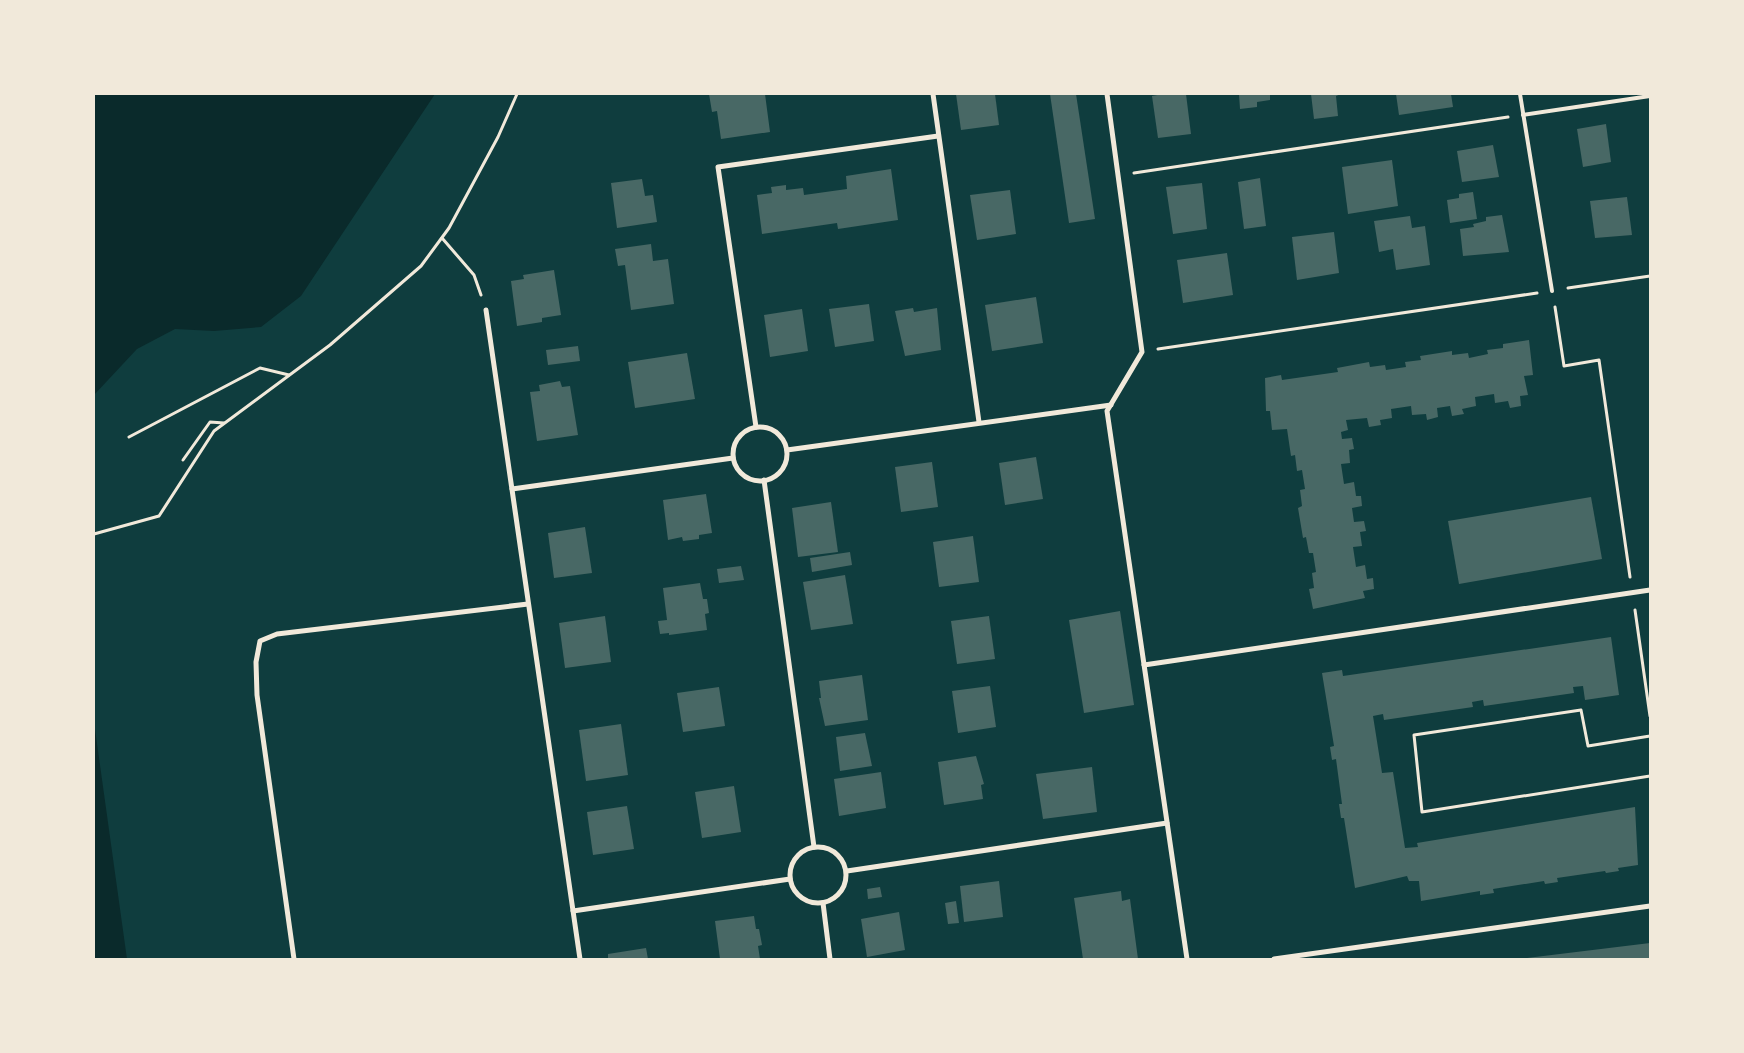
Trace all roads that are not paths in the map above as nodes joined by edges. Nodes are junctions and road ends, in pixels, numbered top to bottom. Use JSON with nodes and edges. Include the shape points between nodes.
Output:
{"nodes":[{"id":1,"x":932,"y":94,"type":"edge"},
{"id":2,"x":1107,"y":94,"type":"edge"},
{"id":3,"x":1520,"y":94,"type":"edge"},
{"id":4,"x":1650,"y":96,"type":"edge"},
{"id":5,"x":1523,"y":115,"type":"junction"},
{"id":6,"x":938,"y":136,"type":"junction"},
{"id":7,"x":1552,"y":291,"type":"road end"},
{"id":8,"x":486,"y":310,"type":"road end"},
{"id":9,"x":1111,"y":405,"type":"junction"},
{"id":10,"x":980,"y":422,"type":"junction"},
{"id":11,"x":756,"y":427,"type":"junction"},
{"id":12,"x":787,"y":450,"type":"junction"},
{"id":13,"x":734,"y":458,"type":"junction"},
{"id":14,"x":764,"y":480,"type":"junction"},
{"id":15,"x":512,"y":489,"type":"junction"},
{"id":16,"x":1650,"y":590,"type":"edge"},
{"id":17,"x":528,"y":604,"type":"junction"},
{"id":18,"x":1144,"y":665,"type":"junction"},
{"id":19,"x":1167,"y":823,"type":"junction"},
{"id":20,"x":814,"y":847,"type":"junction"},
{"id":21,"x":847,"y":871,"type":"junction"},
{"id":22,"x":790,"y":879,"type":"junction"},
{"id":23,"x":822,"y":904,"type":"junction"},
{"id":24,"x":1650,"y":906,"type":"edge"},
{"id":25,"x":573,"y":911,"type":"junction"},
{"id":26,"x":294,"y":959,"type":"edge"},
{"id":27,"x":580,"y":959,"type":"edge"},
{"id":28,"x":830,"y":959,"type":"edge"},
{"id":29,"x":1187,"y":959,"type":"edge"},
{"id":30,"x":1274,"y":959,"type":"edge"}],
"edges":[{"from":1,"to":6,"type":"street"},
{"from":2,"to":9,"type":"street","via":[[1142,352]]},
{"from":3,"to":5,"type":"lane"},
{"from":4,"to":5,"type":"lane"},
{"from":5,"to":7,"type":"lane"},
{"from":6,"to":10,"type":"street"},
{"from":6,"to":11,"type":"street","via":[[718,167]]},
{"from":8,"to":15,"type":"street"},
{"from":9,"to":10,"type":"street"},
{"from":9,"to":18,"type":"street","via":[[1107,411]]},
{"from":10,"to":12,"type":"street"},
{"from":11,"to":12,"type":"street","via":[[776,432]]},
{"from":11,"to":13,"type":"street","via":[[739,437],[734,447]]},
{"from":12,"to":14,"type":"street","via":[[782,470]]},
{"from":13,"to":14,"type":"street","via":[[744,475],[753,480]]},
{"from":13,"to":15,"type":"street"},
{"from":14,"to":20,"type":"street"},
{"from":15,"to":17,"type":"street"},
{"from":16,"to":18,"type":"street"},
{"from":17,"to":25,"type":"street"},
{"from":17,"to":26,"type":"street","via":[[276,634],[260,641],[256,662],[257,695]]},
{"from":18,"to":19,"type":"street"},
{"from":19,"to":21,"type":"street"},
{"from":19,"to":29,"type":"street"},
{"from":20,"to":21,"type":"street","via":[[825,847],[835,852]]},
{"from":20,"to":22,"type":"street","via":[[795,858]]},
{"from":21,"to":23,"type":"street","via":[[841,892]]},
{"from":22,"to":23,"type":"street","via":[[802,898]]},
{"from":22,"to":25,"type":"street"},
{"from":23,"to":28,"type":"street"},
{"from":24,"to":30,"type":"street"},
{"from":25,"to":27,"type":"street"}]}
